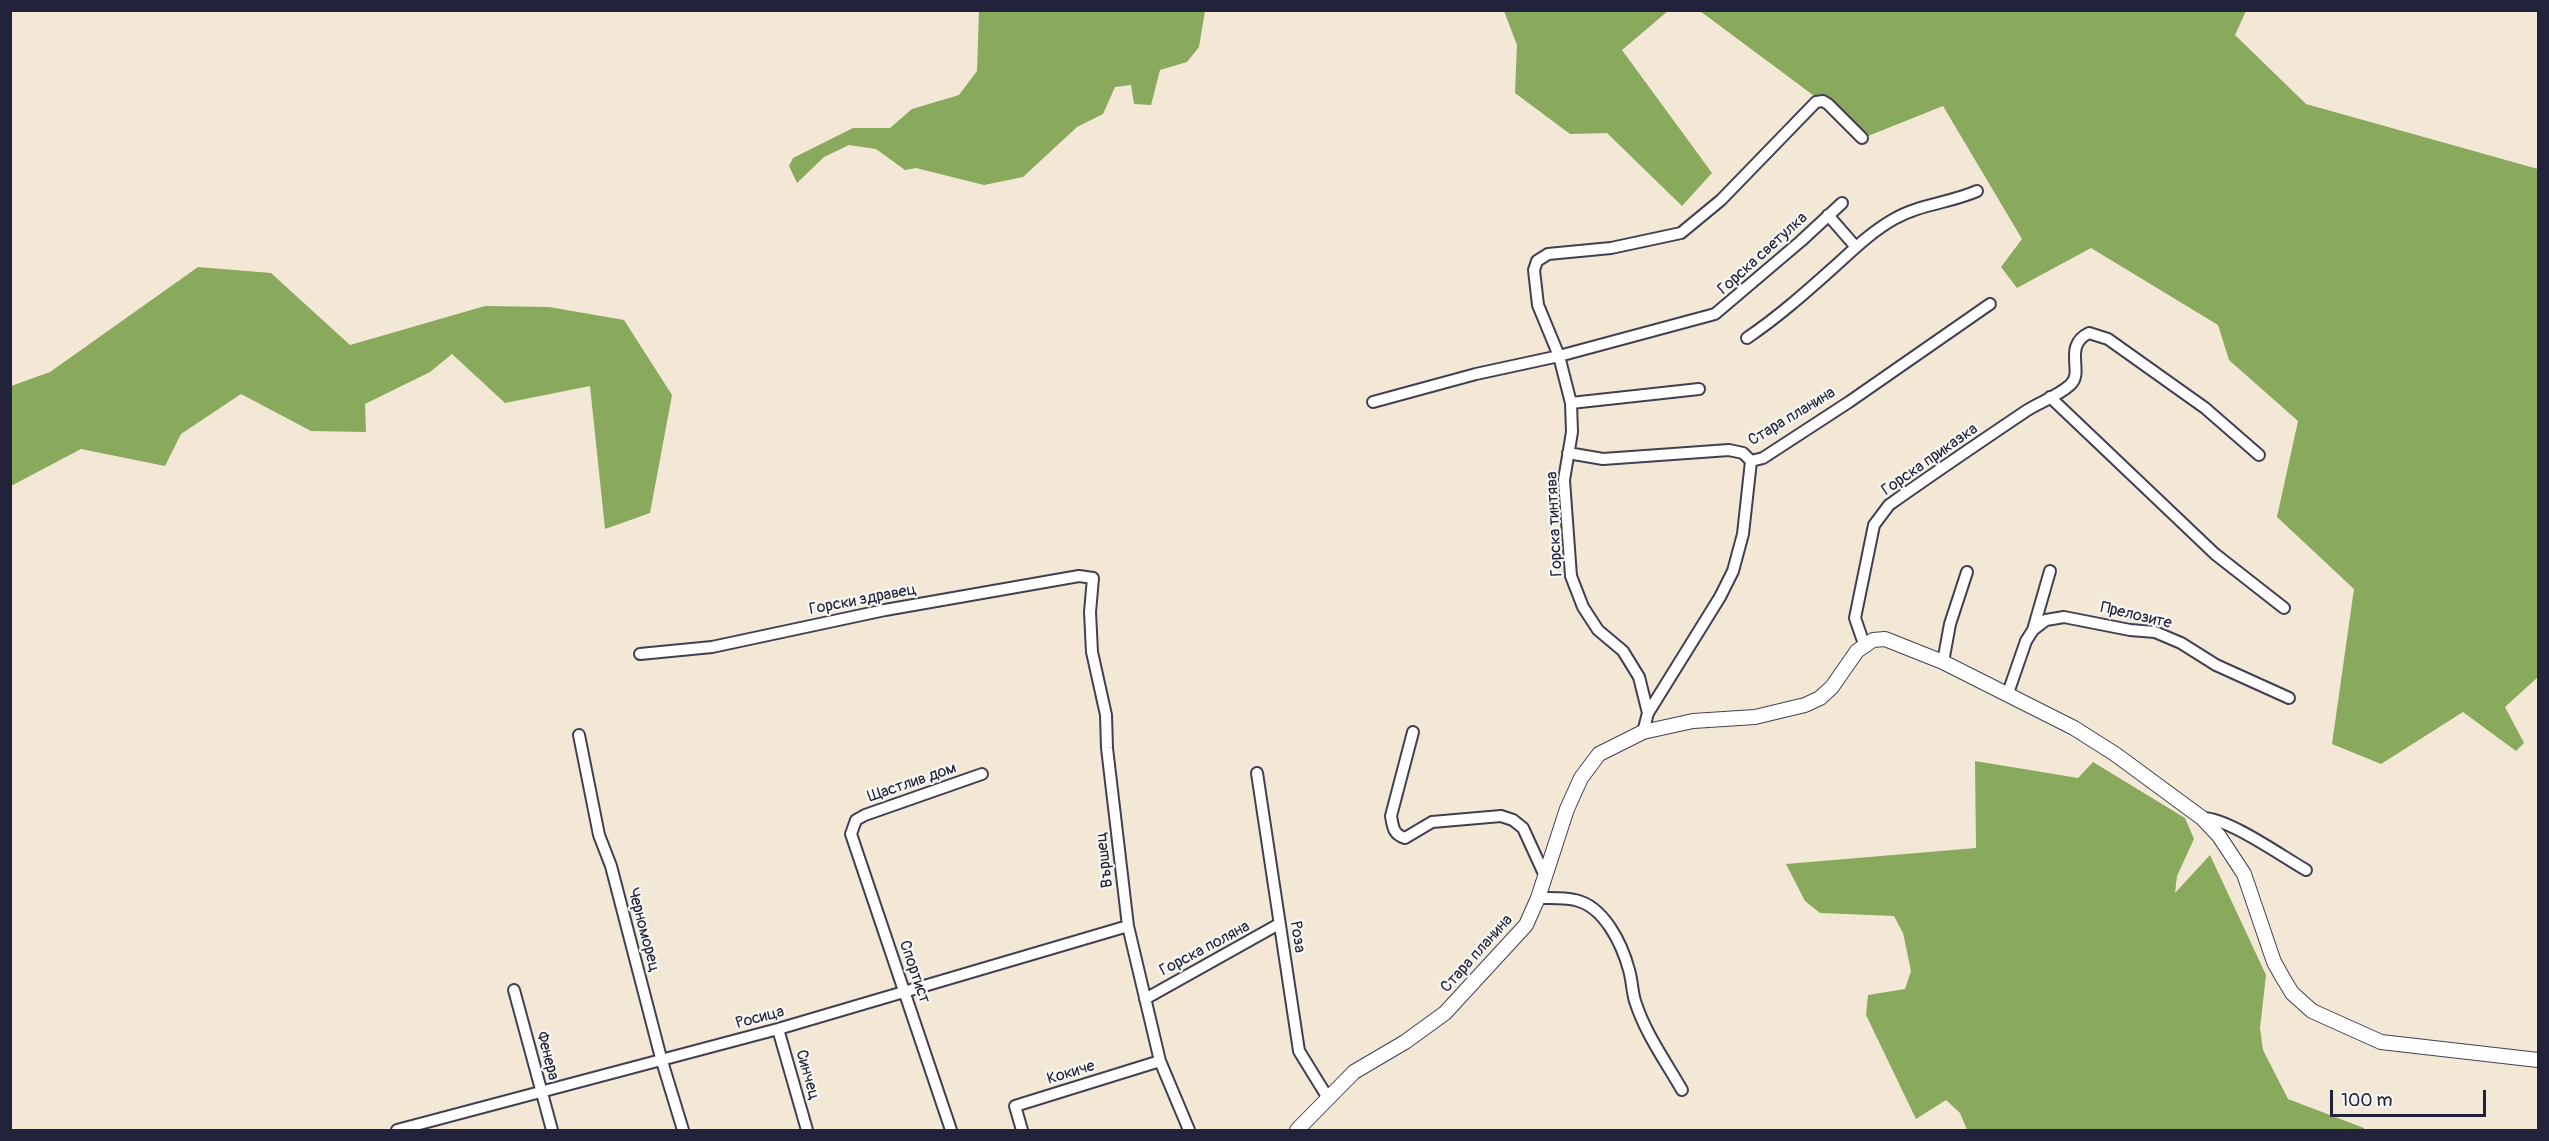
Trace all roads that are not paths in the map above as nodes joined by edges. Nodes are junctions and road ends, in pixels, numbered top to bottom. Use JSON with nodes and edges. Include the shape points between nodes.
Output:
{"nodes":[{"id":1,"x":1862,"y":138,"type":"dead end"},
{"id":2,"x":1977,"y":191,"type":"dead end"},
{"id":3,"x":1842,"y":203,"type":"dead end"},
{"id":4,"x":1828,"y":215,"type":"junction"},
{"id":5,"x":1856,"y":246,"type":"junction"},
{"id":6,"x":1990,"y":304,"type":"dead end"},
{"id":7,"x":1747,"y":339,"type":"dead end"},
{"id":8,"x":1559,"y":356,"type":"junction"},
{"id":9,"x":1699,"y":389,"type":"dead end"},
{"id":10,"x":2050,"y":397,"type":"junction"},
{"id":11,"x":1374,"y":402,"type":"dead end"},
{"id":12,"x":1570,"y":403,"type":"junction"},
{"id":13,"x":1568,"y":453,"type":"junction"},
{"id":14,"x":2259,"y":455,"type":"dead end"},
{"id":15,"x":1751,"y":461,"type":"junction"},
{"id":16,"x":2050,"y":571,"type":"dead end"},
{"id":17,"x":1967,"y":572,"type":"dead end"},
{"id":18,"x":1093,"y":578,"type":"joint"},
{"id":19,"x":2284,"y":608,"type":"dead end"},
{"id":20,"x":2033,"y":630,"type":"junction"},
{"id":21,"x":1864,"y":644,"type":"junction"},
{"id":22,"x":640,"y":654,"type":"dead end"},
{"id":23,"x":1943,"y":662,"type":"junction"},
{"id":24,"x":2008,"y":693,"type":"junction"},
{"id":25,"x":2289,"y":698,"type":"dead end"},
{"id":26,"x":1648,"y":713,"type":"junction"},
{"id":27,"x":1413,"y":732,"type":"dead end"},
{"id":28,"x":1643,"y":732,"type":"junction"},
{"id":29,"x":579,"y":735,"type":"dead end"},
{"id":30,"x":1257,"y":773,"type":"dead end"},
{"id":31,"x":982,"y":774,"type":"dead end"},
{"id":32,"x":2202,"y":818,"type":"junction"},
{"id":33,"x":854,"y":824,"type":"joint"},
{"id":34,"x":2307,"y":870,"type":"dead end"},
{"id":35,"x":1545,"y":876,"type":"junction"},
{"id":36,"x":1538,"y":898,"type":"junction"},
{"id":37,"x":1280,"y":924,"type":"junction"},
{"id":38,"x":1128,"y":926,"type":"junction"},
{"id":39,"x":514,"y":990,"type":"dead end"},
{"id":40,"x":906,"y":992,"type":"junction"},
{"id":41,"x":1145,"y":999,"type":"junction"},
{"id":42,"x":778,"y":1029,"type":"junction"},
{"id":43,"x":661,"y":1059,"type":"junction"},
{"id":44,"x":2538,"y":1060,"type":"edge"},
{"id":45,"x":1160,"y":1061,"type":"junction"},
{"id":46,"x":1682,"y":1090,"type":"dead end"},
{"id":47,"x":541,"y":1093,"type":"junction"},
{"id":48,"x":1328,"y":1098,"type":"junction"},
{"id":49,"x":416,"y":1128,"type":"edge"},
{"id":50,"x":397,"y":1131,"type":"edge"},
{"id":51,"x":552,"y":1131,"type":"edge"},
{"id":52,"x":683,"y":1131,"type":"edge"},
{"id":53,"x":807,"y":1131,"type":"edge"},
{"id":54,"x":951,"y":1131,"type":"edge"},
{"id":55,"x":1022,"y":1131,"type":"edge"},
{"id":56,"x":1188,"y":1131,"type":"edge"},
{"id":57,"x":1297,"y":1131,"type":"edge"}],
"edges":[{"from":1,"to":8,"type":"street","name":"Горска тинтява","via":[[1828,104],[1816,102],[1721,200],[1681,233],[1611,248],[1548,254],[1537,261],[1534,270],[1538,305]]},
{"from":2,"to":5,"type":"street","via":[[1895,218]]},
{"from":3,"to":4,"type":"street","name":"Горска светулка"},
{"from":4,"to":5,"type":"street"},
{"from":4,"to":8,"type":"street","name":"Горска светулка","via":[[1715,314]]},
{"from":5,"to":7,"type":"street","via":[[1778,317]]},
{"from":6,"to":15,"type":"street","name":"Стара планина","via":[[1849,402],[1763,458]]},
{"from":8,"to":11,"type":"street","name":"Горска светулка"},
{"from":8,"to":12,"type":"street","name":"Горска тинтява"},
{"from":9,"to":12,"type":"street"},
{"from":10,"to":14,"type":"street","name":"Горска приказка","via":[[2074,381],[2078,342],[2089,333],[2097,334],[2166,378]]},
{"from":10,"to":19,"type":"street","via":[[2215,554]]},
{"from":10,"to":21,"type":"street","name":"Горска приказка","via":[[1888,505],[1876,520],[1855,618]]},
{"from":12,"to":13,"type":"street","name":"Горска тинтява","via":[[1572,432]]},
{"from":13,"to":15,"type":"street","via":[[1603,459],[1730,450],[1743,453]]},
{"from":13,"to":26,"type":"street","name":"Горска тинтява","via":[[1564,480],[1571,576],[1583,607],[1598,630],[1632,662]]},
{"from":15,"to":26,"type":"street","name":"Стара планина","via":[[1743,534],[1733,571]]},
{"from":16,"to":20,"type":"street"},
{"from":17,"to":23,"type":"street","via":[[1950,624]]},
{"from":18,"to":22,"type":"street","name":"Горски здравец","via":[[1078,576],[940,600],[712,647]]},
{"from":18,"to":38,"type":"street","name":"Вършец","via":[[1092,652],[1106,715]]},
{"from":20,"to":24,"type":"street"},
{"from":20,"to":25,"type":"street","name":"Прелозите","via":[[2046,620],[2064,617],[2155,632]]},
{"from":21,"to":23,"type":"street","via":[[1885,639]]},
{"from":21,"to":28,"type":"street","name":"Стара планина","via":[[1832,687],[1805,705],[1755,717],[1693,721]]},
{"from":23,"to":24,"type":"street"},
{"from":24,"to":32,"type":"street","via":[[2115,754]]},
{"from":26,"to":28,"type":"street","name":"Горска тинтява"},
{"from":27,"to":35,"type":"street","via":[[1390,816],[1398,836],[1405,838],[1432,822],[1501,816],[1523,828]]},
{"from":28,"to":35,"type":"street","name":"Стара планина","via":[[1599,754],[1581,778]]},
{"from":29,"to":43,"type":"street","name":"Черноморец","via":[[599,835]]},
{"from":30,"to":37,"type":"street","name":"Роза"},
{"from":31,"to":33,"type":"street","name":"Щастлив дом","via":[[865,814]]},
{"from":32,"to":34,"type":"street","via":[[2220,822]]},
{"from":32,"to":44,"type":"street","via":[[2244,874],[2283,978],[2292,993],[2312,1011],[2381,1042]]},
{"from":33,"to":40,"type":"street","name":"Спортист","via":[[851,834]]},
{"from":35,"to":36,"type":"street","name":"Стара планина"},
{"from":36,"to":46,"type":"street","via":[[1577,900],[1604,919],[1629,969],[1635,1001],[1647,1029]]},
{"from":36,"to":48,"type":"street","name":"Стара планина","via":[[1526,925],[1445,1013],[1354,1072]]},
{"from":37,"to":41,"type":"street","name":"Горска поляна"},
{"from":37,"to":48,"type":"street","name":"Роза","via":[[1299,1051]]},
{"from":38,"to":40,"type":"street","name":"Росица"},
{"from":38,"to":41,"type":"street","name":"Вършец"},
{"from":39,"to":47,"type":"street","name":"Фенера"},
{"from":40,"to":42,"type":"street","name":"Росица"},
{"from":40,"to":54,"type":"street","name":"Спортист"},
{"from":41,"to":45,"type":"street","name":"Вършец"},
{"from":42,"to":43,"type":"street","name":"Росица"},
{"from":42,"to":53,"type":"street","name":"Синчец"},
{"from":43,"to":47,"type":"street","name":"Росица"},
{"from":43,"to":52,"type":"street","name":"Черноморец"},
{"from":45,"to":55,"type":"street","name":"Кокиче","via":[[1015,1106]]},
{"from":45,"to":56,"type":"street","name":"Вършец"},
{"from":47,"to":49,"type":"street","name":"Росица"},
{"from":47,"to":51,"type":"street","name":"Фенера"},
{"from":48,"to":57,"type":"street","name":"Стара планина"},
{"from":49,"to":50,"type":"street","name":"Росица"}]}
